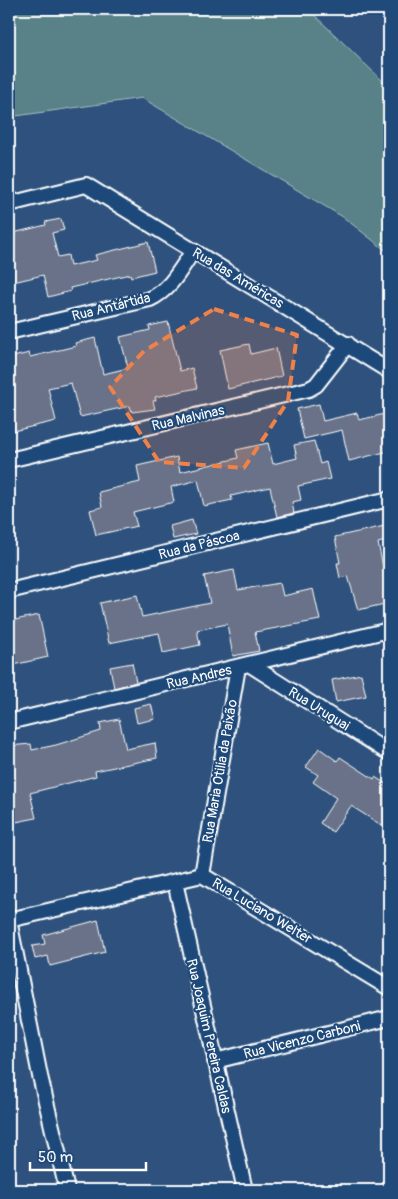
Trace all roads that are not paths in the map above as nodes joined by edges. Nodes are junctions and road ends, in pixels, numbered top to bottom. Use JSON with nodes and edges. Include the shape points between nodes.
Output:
{"nodes":[{"id":1,"x":9,"y":204,"type":"edge"},
{"id":2,"x":192,"y":251,"type":"junction"},
{"id":3,"x":9,"y":332,"type":"edge"},
{"id":4,"x":348,"y":344,"type":"junction"},
{"id":5,"x":389,"y":371,"type":"edge"},
{"id":6,"x":9,"y":460,"type":"edge"},
{"id":7,"x":389,"y":499,"type":"edge"},
{"id":8,"x":9,"y":591,"type":"edge"},
{"id":9,"x":389,"y":630,"type":"edge"},
{"id":10,"x":244,"y":666,"type":"junction"},
{"id":11,"x":9,"y":722,"type":"edge"},
{"id":12,"x":389,"y":753,"type":"edge"},
{"id":13,"x":202,"y":875,"type":"junction"},
{"id":14,"x":175,"y":882,"type":"junction"},
{"id":15,"x":9,"y":920,"type":"edge"},
{"id":16,"x":389,"y":988,"type":"edge"},
{"id":17,"x":389,"y":1018,"type":"edge"},
{"id":18,"x":215,"y":1061,"type":"junction"},
{"id":19,"x":67,"y":1190,"type":"edge"},
{"id":20,"x":245,"y":1190,"type":"edge"}],
"edges":[{"from":1,"to":2,"type":"street","name":"Rua das Américas","via":[[86,185]]},
{"from":2,"to":3,"type":"street","name":"Rua Antártida","via":[[168,288],[155,296]]},
{"from":2,"to":4,"type":"street","name":"Rua das Américas"},
{"from":4,"to":5,"type":"street","name":"Rua das Américas"},
{"from":4,"to":6,"type":"street","name":"Rua Malvinas","via":[[316,385],[309,389]]},
{"from":7,"to":8,"type":"street","name":"Rua da Páscoa"},
{"from":9,"to":10,"type":"street","name":"Rua Andres"},
{"from":10,"to":11,"type":"street","name":"Rua Andres"},
{"from":10,"to":12,"type":"street","name":"Rua Uruguai"},
{"from":10,"to":13,"type":"street","name":"Rua Maria Otilia da Paixão"},
{"from":13,"to":14,"type":"street","name":"Rua Luciano Welter"},
{"from":13,"to":16,"type":"street","name":"Rua Luciano Welter"},
{"from":14,"to":15,"type":"street","name":"Rua Luciano Welter"},
{"from":14,"to":18,"type":"street","name":"Rua Joaquim Pereira Caldas"},
{"from":15,"to":19,"type":"street"},
{"from":17,"to":18,"type":"street","name":"Rua Vicenzo Carboni"},
{"from":18,"to":20,"type":"street","name":"Rua Joaquim Pereira Caldas"}]}
